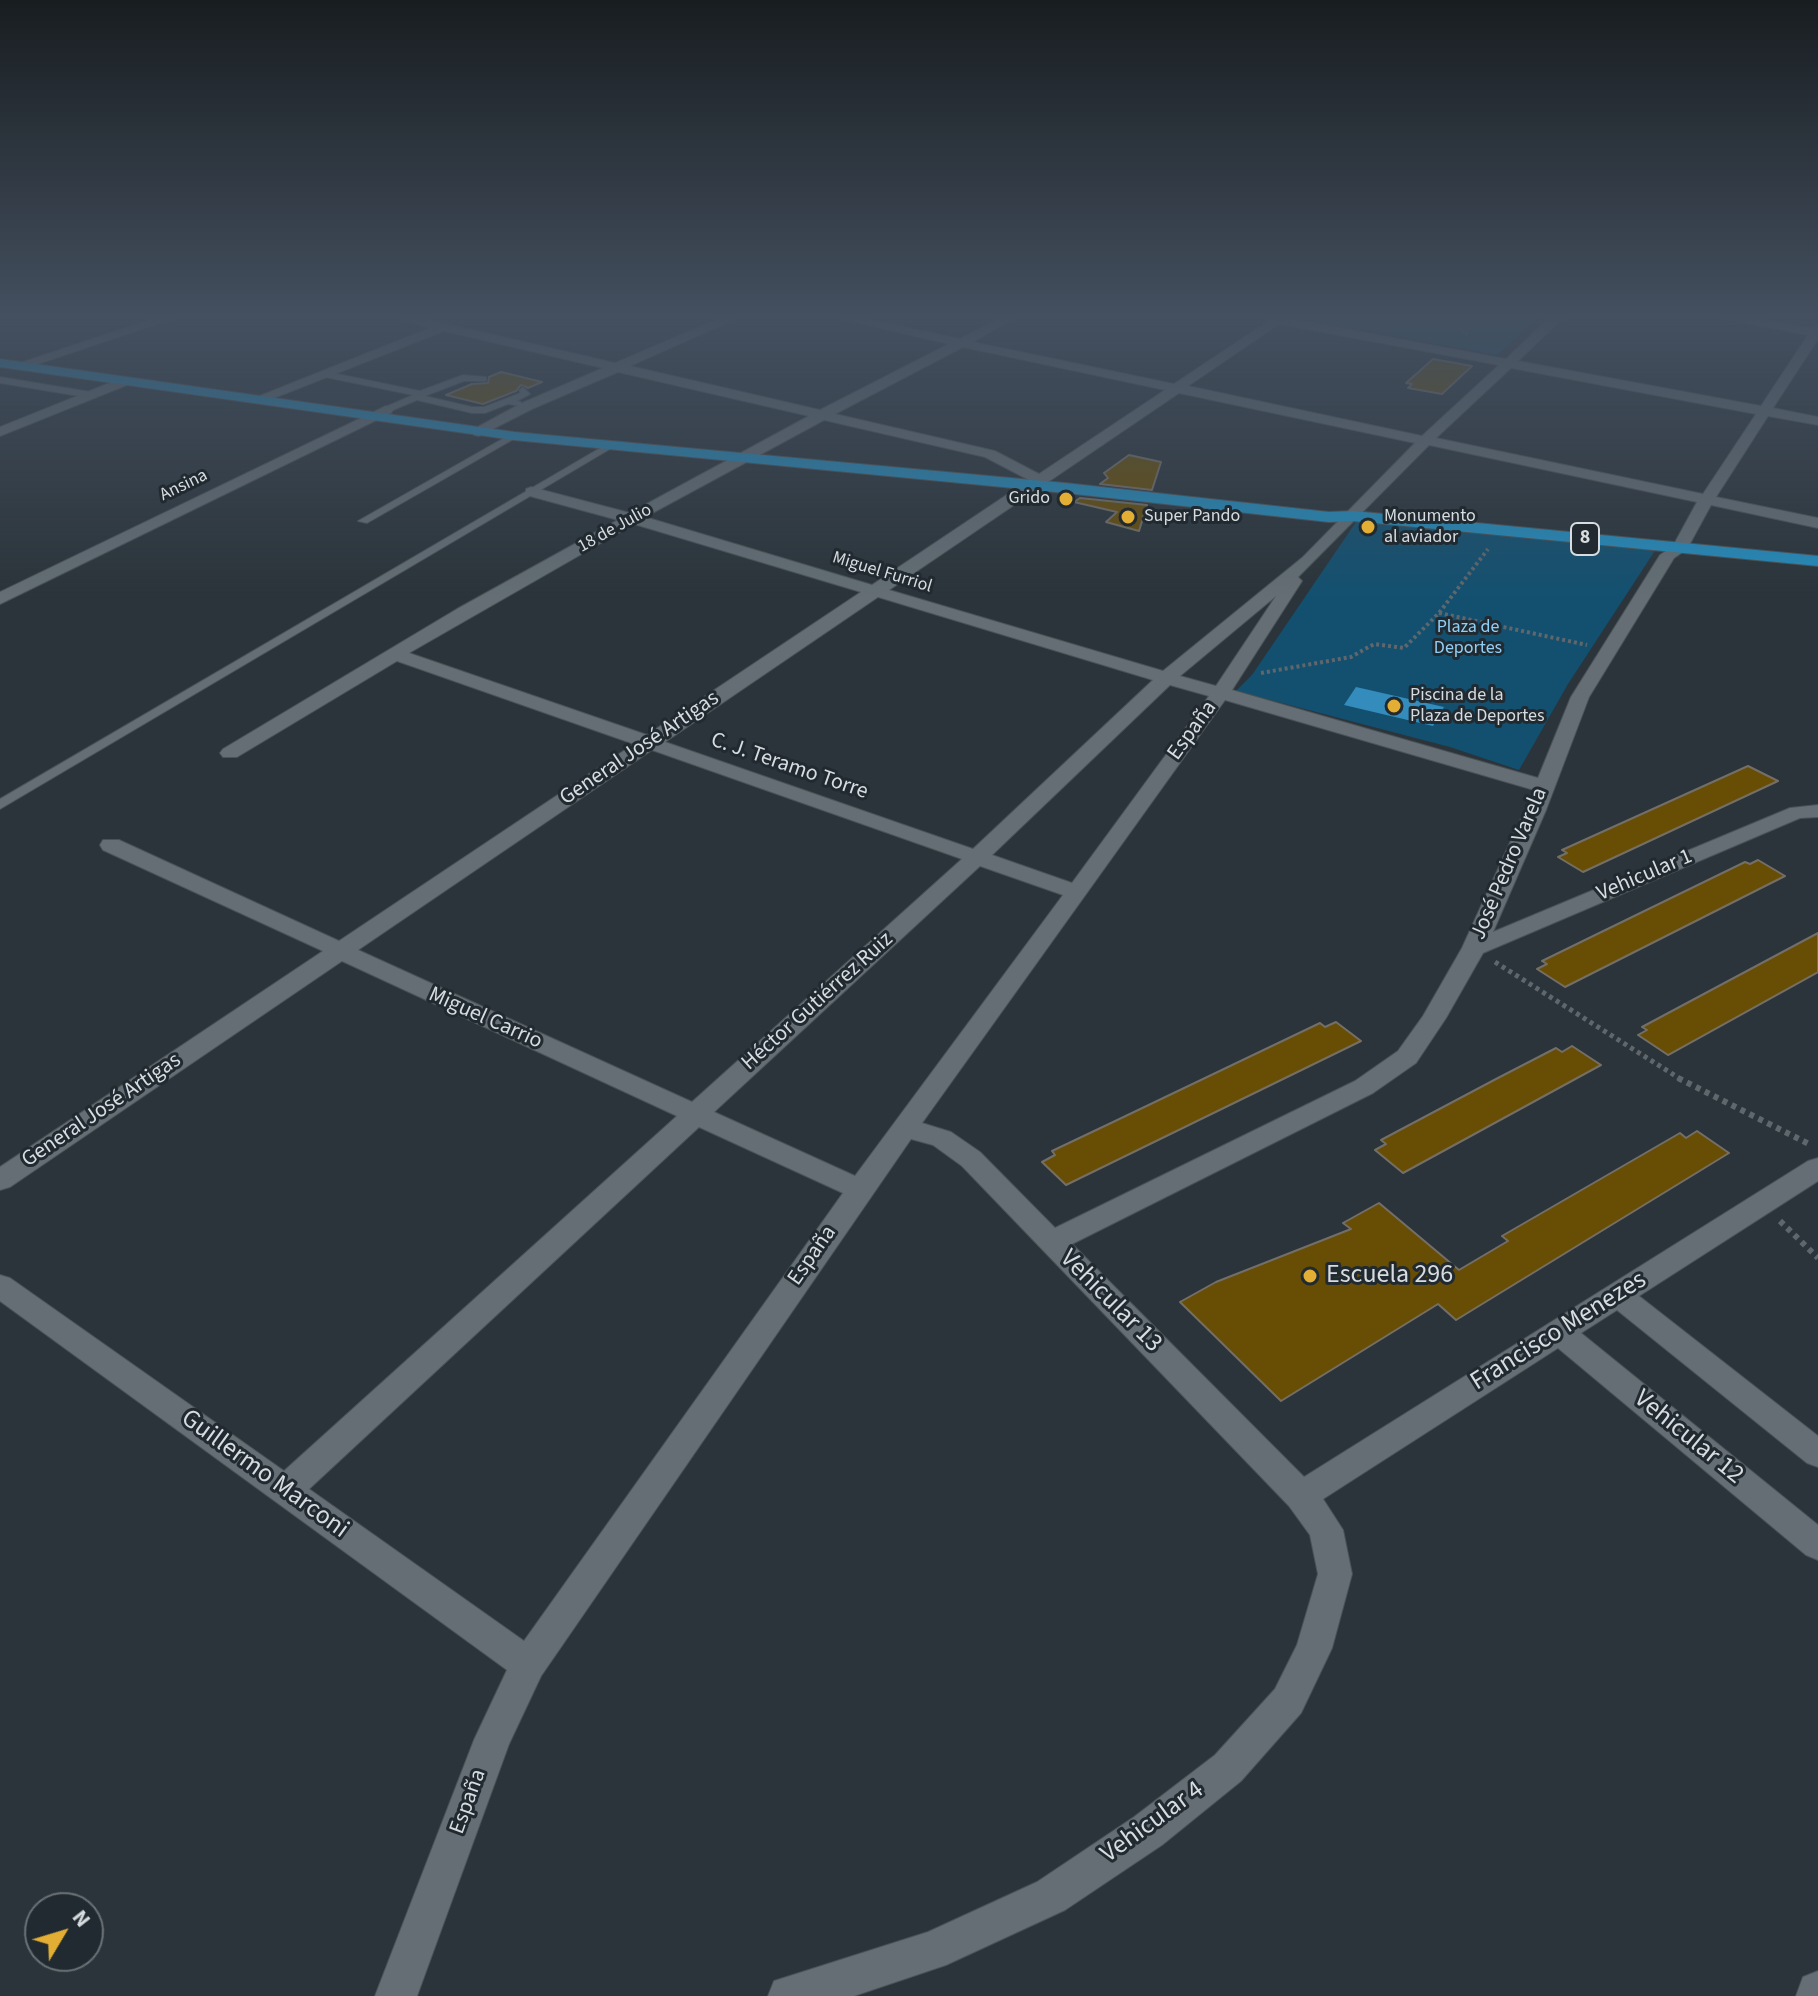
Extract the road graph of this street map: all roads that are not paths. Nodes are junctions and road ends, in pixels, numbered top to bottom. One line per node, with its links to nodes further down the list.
1 (49, 412): 18 (street)
2 (373, 412): 13 (highway, 8)
3 (376, 412): 13 (highway, 8)
4 (467, 412): 15 (lane)
5 (515, 412): 17 (street)
6 (812, 412): 14 (street)
7 (830, 412): 14 (street, 18 de Julio)
8 (1140, 412): 23 (street, General José Artigas)
9 (1292, 412): 20 (street)
10 (1455, 412): 20 (street, Héctor Gutiérrez Ruiz)
11 (1766, 412): 25 (street, José Pedro Varela)
12 (1773, 412): 16 (street)
13 (380, 413): 15 (highway, 8); 17 (highway, 8); 34 (street, Ansina)
14 (824, 415): 22 (street, 18 de Julio); 23 (street)
15 (453, 419): 17 (highway, 8)
16 (1818, 421)
17 (485, 427): 19 (highway, 8); 22 (highway, 8)
18 (0, 432)
19 (514, 436): 21 (highway, 8); 28 (lane)
20 (1426, 440): 25 (street); 26 (street, Héctor Gutiérrez Ruiz)
21 (610, 446): 22 (highway, 8); 24 (lane)
22 (746, 455): 23 (highway, 8); 27 (street, 18 de Julio)
23 (1037, 482): 26 (highway, 8); 33 (street, General José Artigas)
24 (531, 492): 27 (street, Miguel Furriol); 41 (lane)
25 (1707, 499): 29 (street); 30 (street, José Pedro Varela)
26 (1353, 516): 30 (highway, 8); 31 (street, Héctor Gutiérrez Ruiz)
27 (634, 519): 33 (street, Miguel Furriol); 35 (street, 18 de Julio)
28 (363, 521)
29 (1818, 523)
30 (1679, 549): 32 (highway, 8); 40 (street, José Pedro Varela)
31 (1309, 560): 36 (street, Héctor Gutiérrez Ruiz); 37 (street, España)
32 (1818, 561)
33 (872, 591): 36 (street, Miguel Furriol); 38 (street, General José Artigas)
34 (0, 599)
35 (395, 654): 38 (street, C. J. Teramo Torre); 39 (street, 18 de Julio)
36 (1166, 678): 37 (street, Miguel Furriol); 44 (street, Héctor Gutiérrez Ruiz)
37 (1226, 684): 40 (street, Miguel Furriol); 45 (street, España)
38 (649, 744): 44 (street, C. J. Teramo Torre); 47 (street, General José Artigas)
39 (230, 753)
40 (1543, 786): 46 (street, José Pedro Varela)
41 (0, 805)
42 (1818, 811): 46 (street, Vehicular 1)
43 (111, 845): 47 (street, Miguel Carrio)
44 (977, 857): 45 (street, C. J. Teramo Torre); 48 (street, Héctor Gutiérrez Ruiz)
45 (1077, 892): 49 (street, España)
46 (1474, 948): 53 (street, José Pedro Varela)
47 (339, 953): 48 (street, Miguel Carrio); 51 (street, General José Artigas)
48 (694, 1115): 52 (street, Miguel Carrio); 58 (street, Héctor Gutiérrez Ruiz)
49 (906, 1128): 52 (street, España); 53 (street, Vehicular 13)
50 (1818, 1168): 55 (street, Francisco Menezes)
51 (0, 1180)
52 (860, 1190): 61 (street, España)
53 (1051, 1242): 59 (street, Vehicular 13)
54 (0, 1286): 58 (street, Guillermo Marconi)
55 (1618, 1295): 56 (street, Francisco Menezes); 57 (street)
56 (1559, 1332): 59 (street, Francisco Menezes); 60 (street, Vehicular 12)
57 (1818, 1454)
58 (285, 1490): 61 (street, Guillermo Marconi)
59 (1301, 1496): 63 (street, Vehicular 4)
60 (1818, 1545)
61 (528, 1664): 62 (street, España)
62 (396, 1996)
63 (789, 1996)

